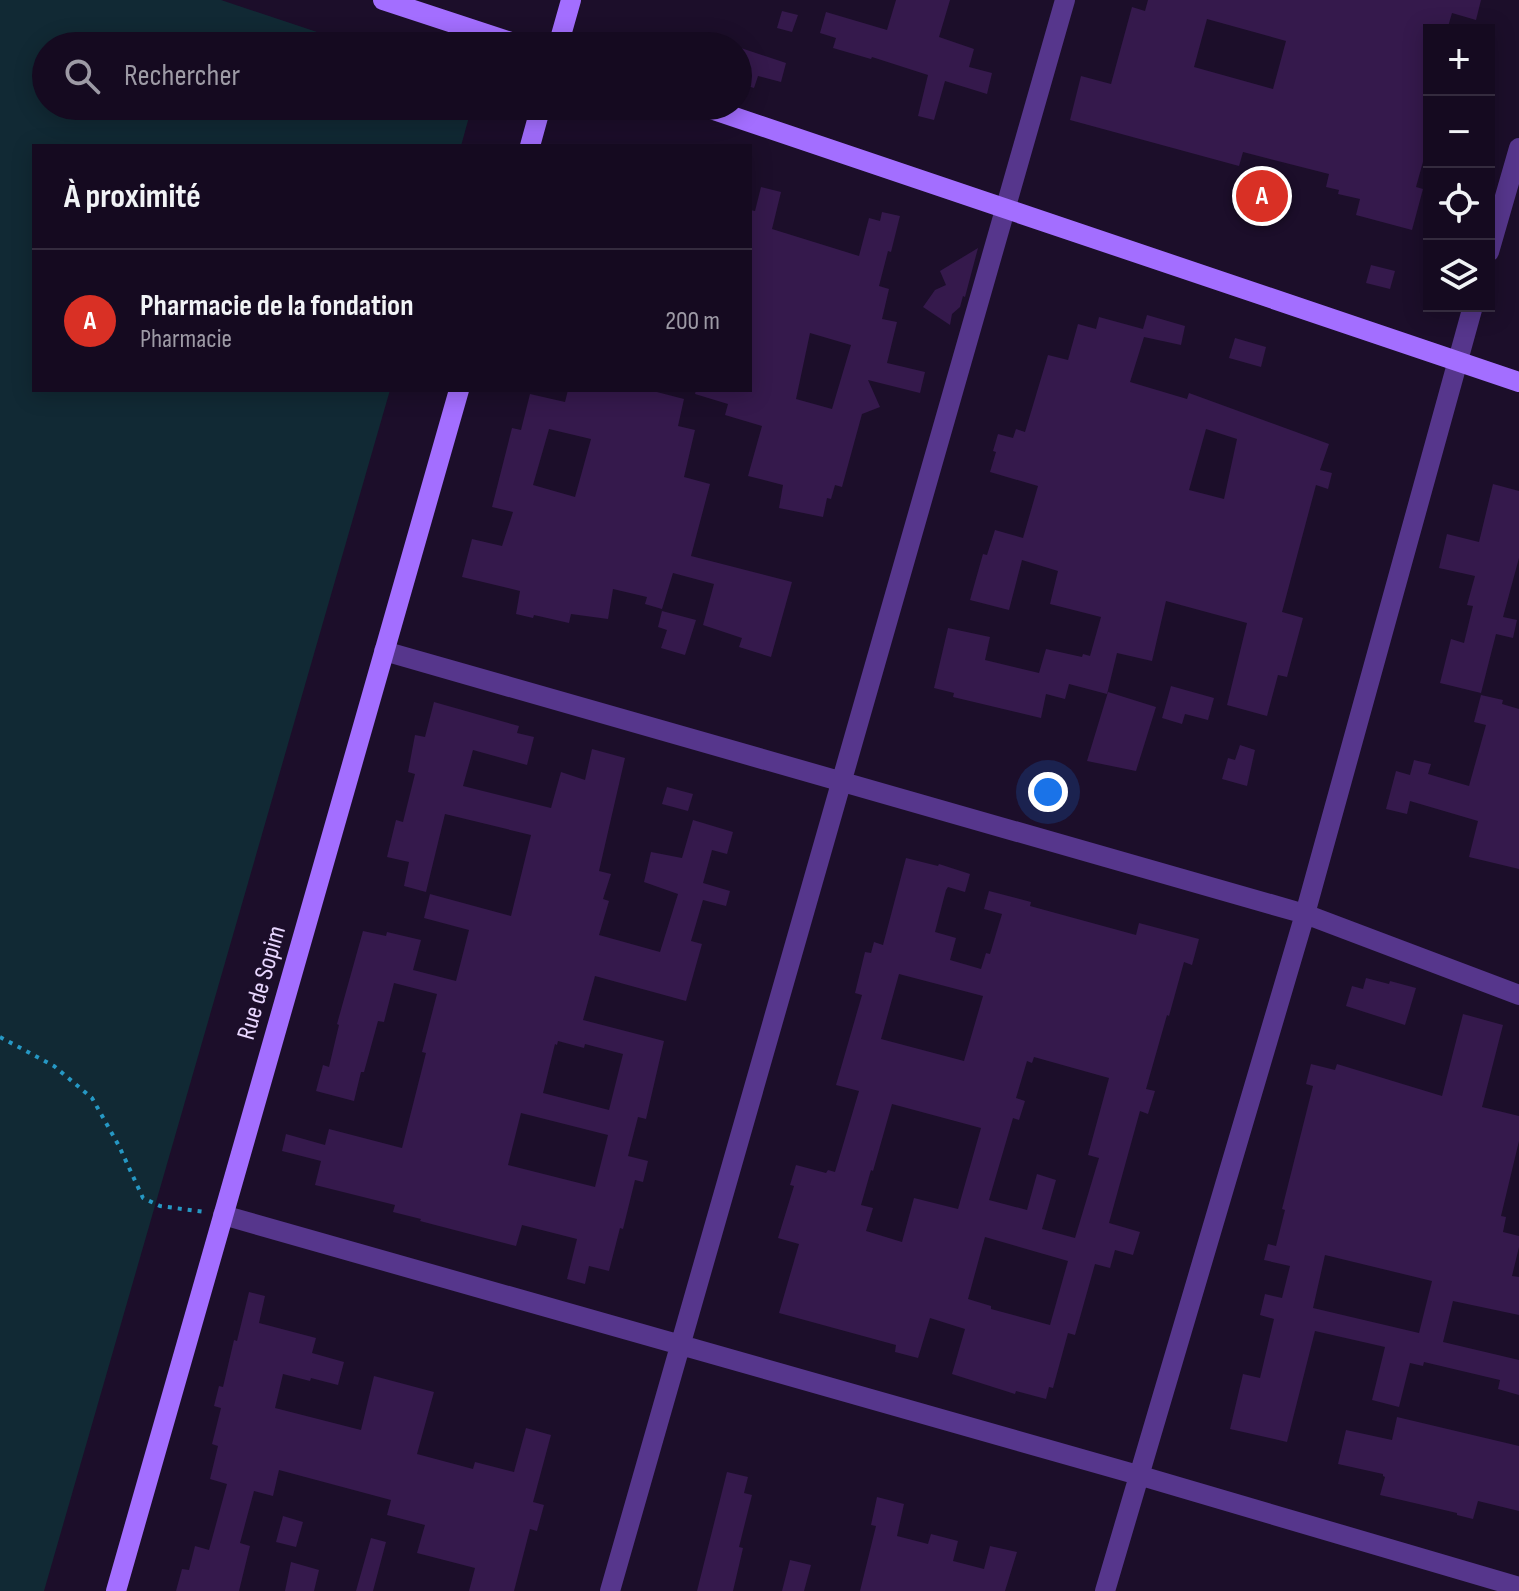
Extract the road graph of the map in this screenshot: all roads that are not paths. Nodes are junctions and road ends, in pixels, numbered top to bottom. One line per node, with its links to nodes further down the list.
1 (383, 0): 4 (street)
2 (571, 0): 5 (street)
3 (1065, 0): 10 (street)
4 (480, 32)
5 (562, 32)
6 (537, 120): 8 (street)
7 (744, 120): 10 (street)
8 (531, 144)
9 (1519, 148): 11 (street)
10 (1006, 208): 13 (street); 17 (street)
11 (1492, 240)
12 (1471, 312): 13 (street)
13 (1457, 361): 14 (street); 18 (street)
14 (1519, 382)
15 (458, 392): 16 (street, Rue de Sopim)
16 (384, 651): 17 (street); 20 (street, Rue de Sopim)
17 (841, 781): 18 (street); 21 (street)
18 (1305, 914): 19 (street); 22 (street)
19 (1519, 995)
20 (223, 1215): 21 (street); 24 (street, Rue de Sopim)
21 (680, 1345): 22 (street); 25 (street)
22 (1138, 1475): 23 (street); 26 (street)
23 (1519, 1587)
24 (116, 1591)
25 (610, 1591)
26 (1105, 1591)

